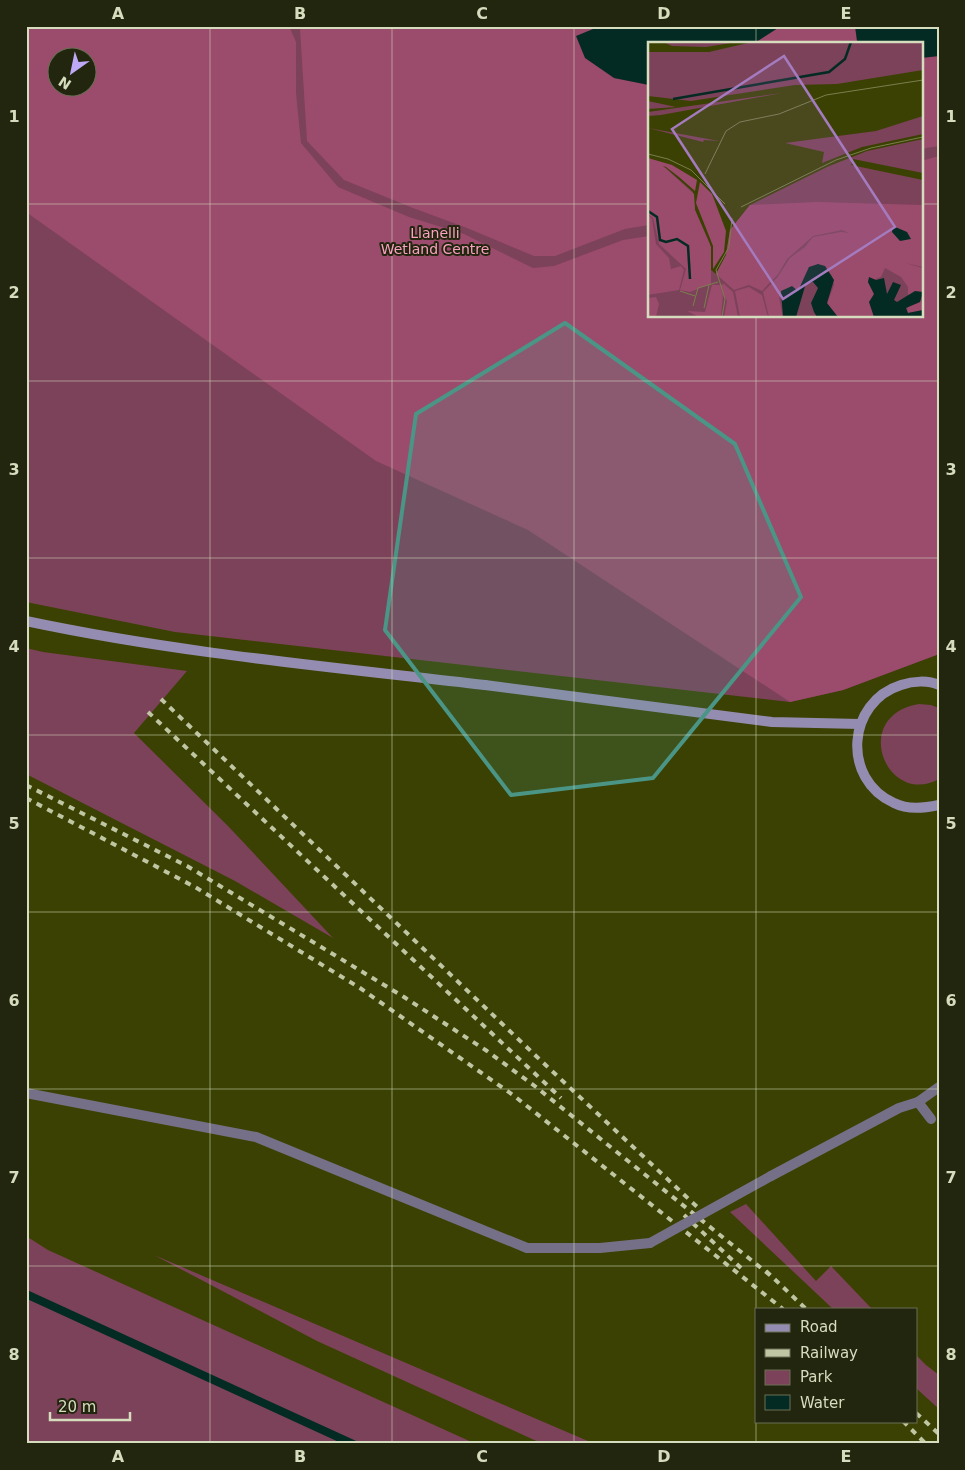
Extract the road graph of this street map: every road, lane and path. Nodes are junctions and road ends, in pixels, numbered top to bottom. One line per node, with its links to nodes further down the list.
1 (26, 621): 3 (main road, bridge)
2 (939, 685): 3 (main road)
3 (860, 724): 4 (main road)
4 (939, 806)
5 (939, 1087): 7 (street)
6 (26, 1093): 7 (street, bridge)
7 (918, 1102): 8 (street)
8 (931, 1119)

